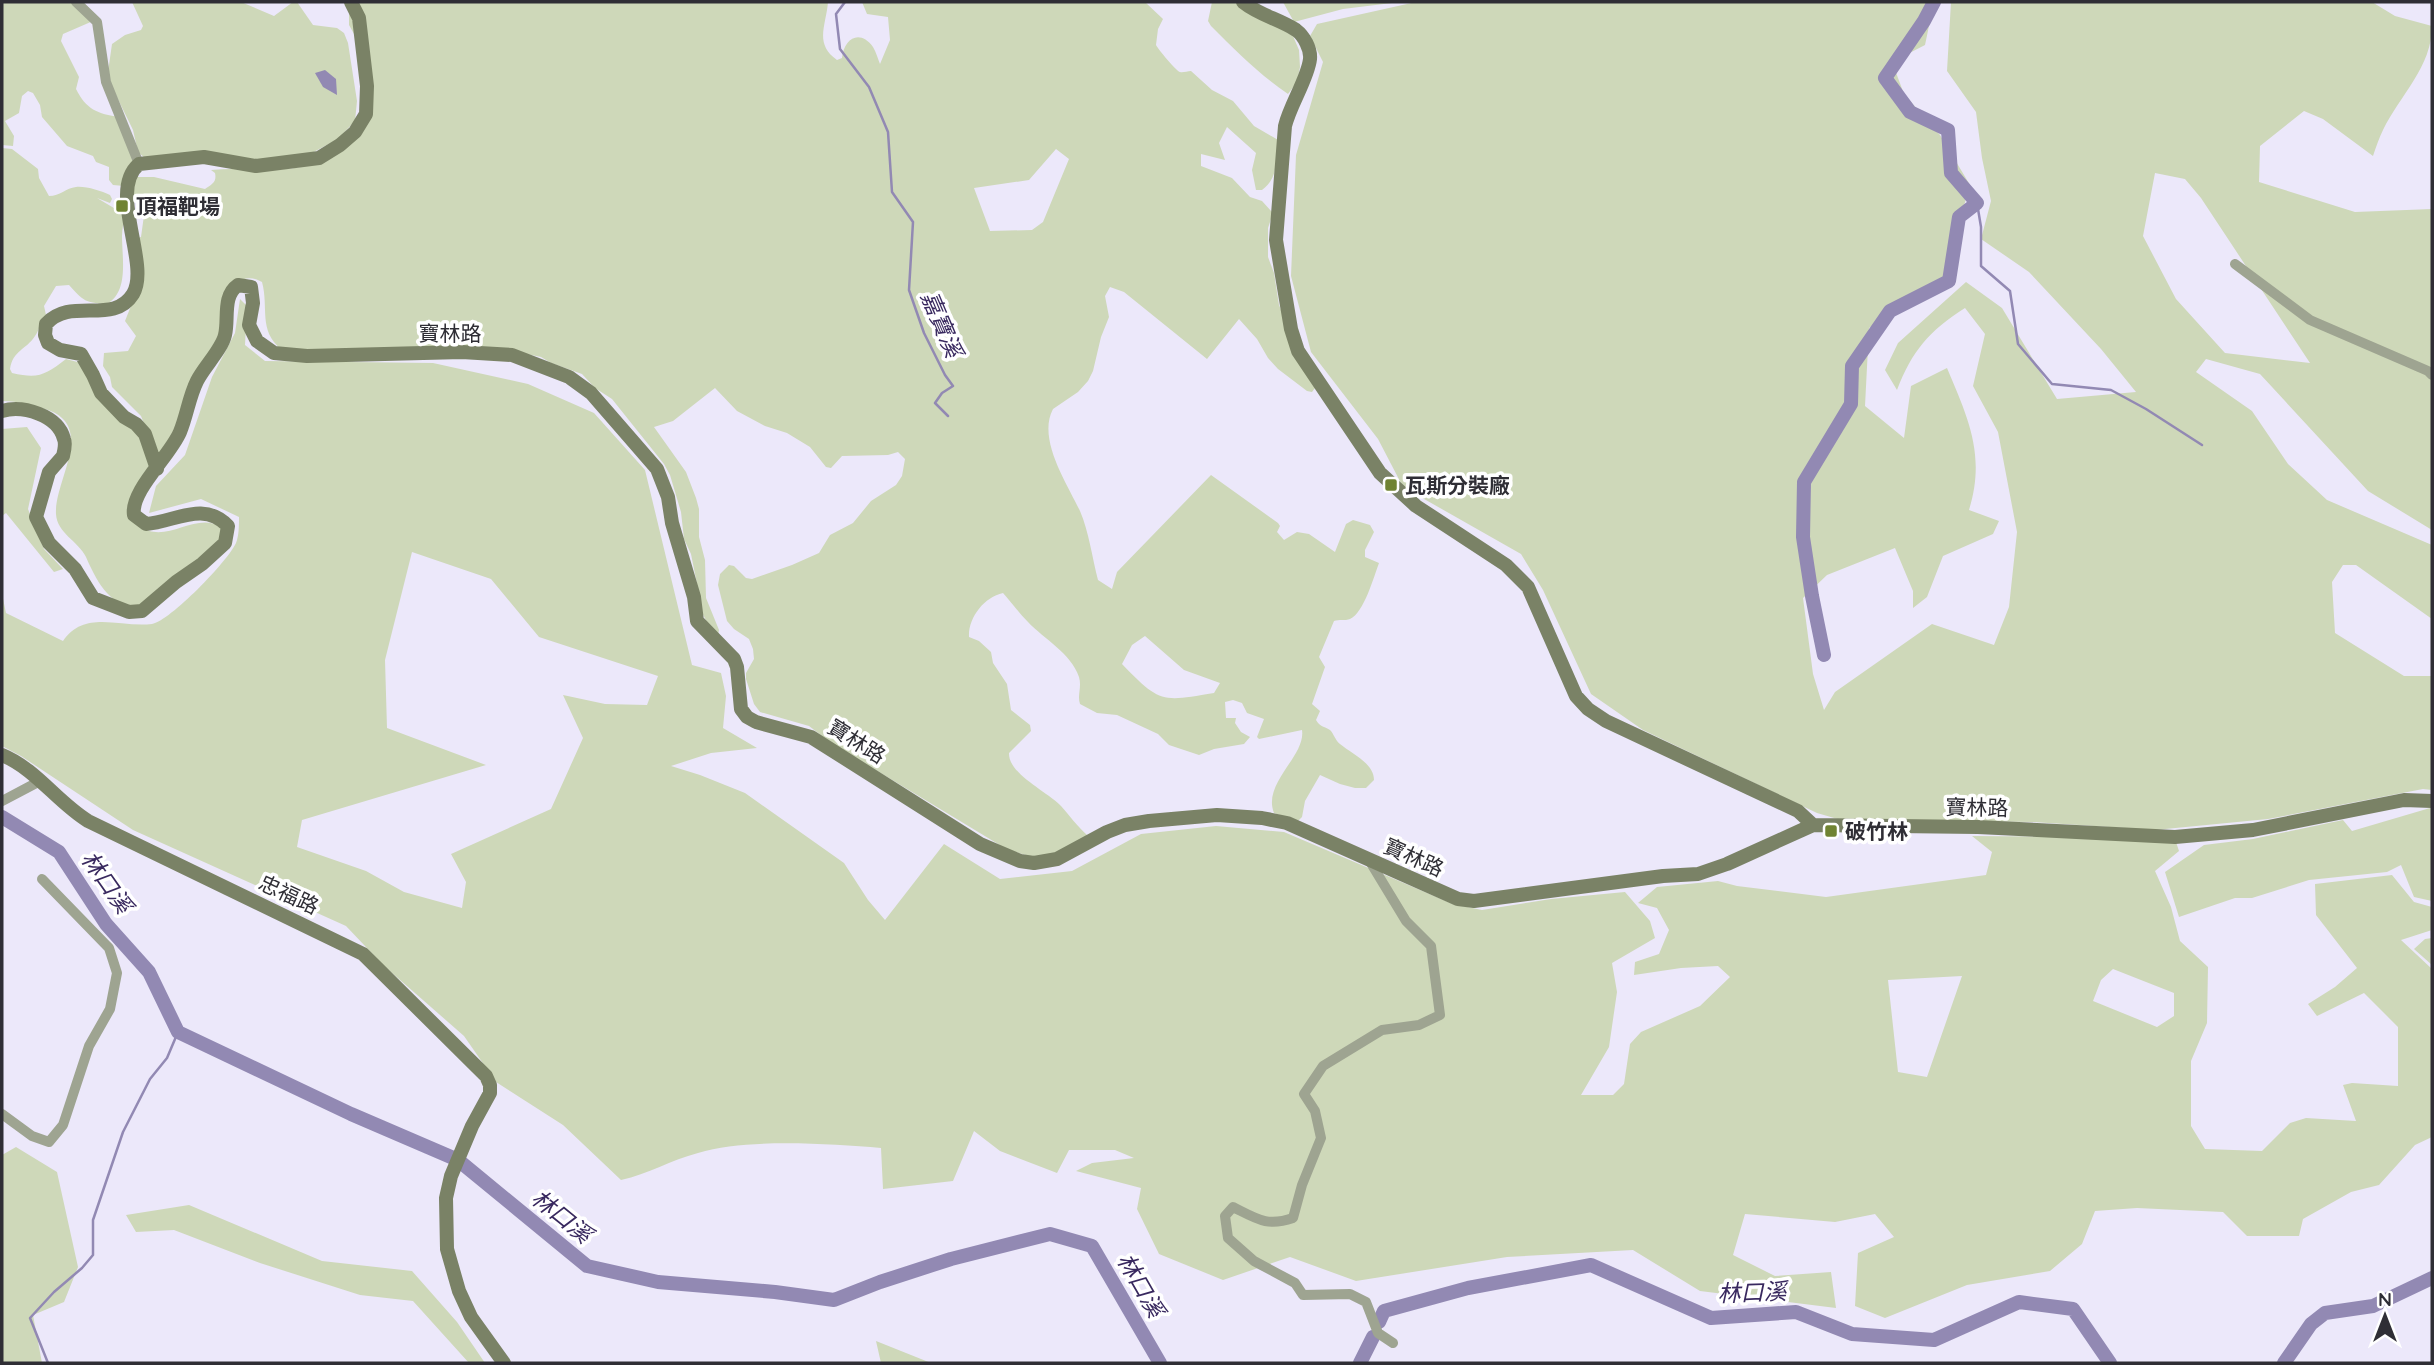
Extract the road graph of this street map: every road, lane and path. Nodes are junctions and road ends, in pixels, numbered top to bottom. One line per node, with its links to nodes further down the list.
1 (76, 2): 4 (street)
2 (351, 2): 4 (main road)
3 (1243, 2): 13 (main road)
4 (139, 164): 8 (main road)
5 (2235, 264): 6 (street)
6 (2432, 375)
7 (2, 411): 8 (main road, 寶林路)
8 (157, 469): 14 (main road, 寶林路)
9 (2, 755): 10 (main road, 忠福路)
10 (40, 781): 11 (street); 18 (main road, 忠福路)
11 (2, 801)
12 (2432, 801): 13 (main road, 寶林路)
13 (1813, 825): 14 (main road, 寶林路)
14 (1369, 860): 17 (street)
15 (42, 879): 16 (street)
16 (2, 1114)
17 (1393, 1343)
18 (504, 1363)

